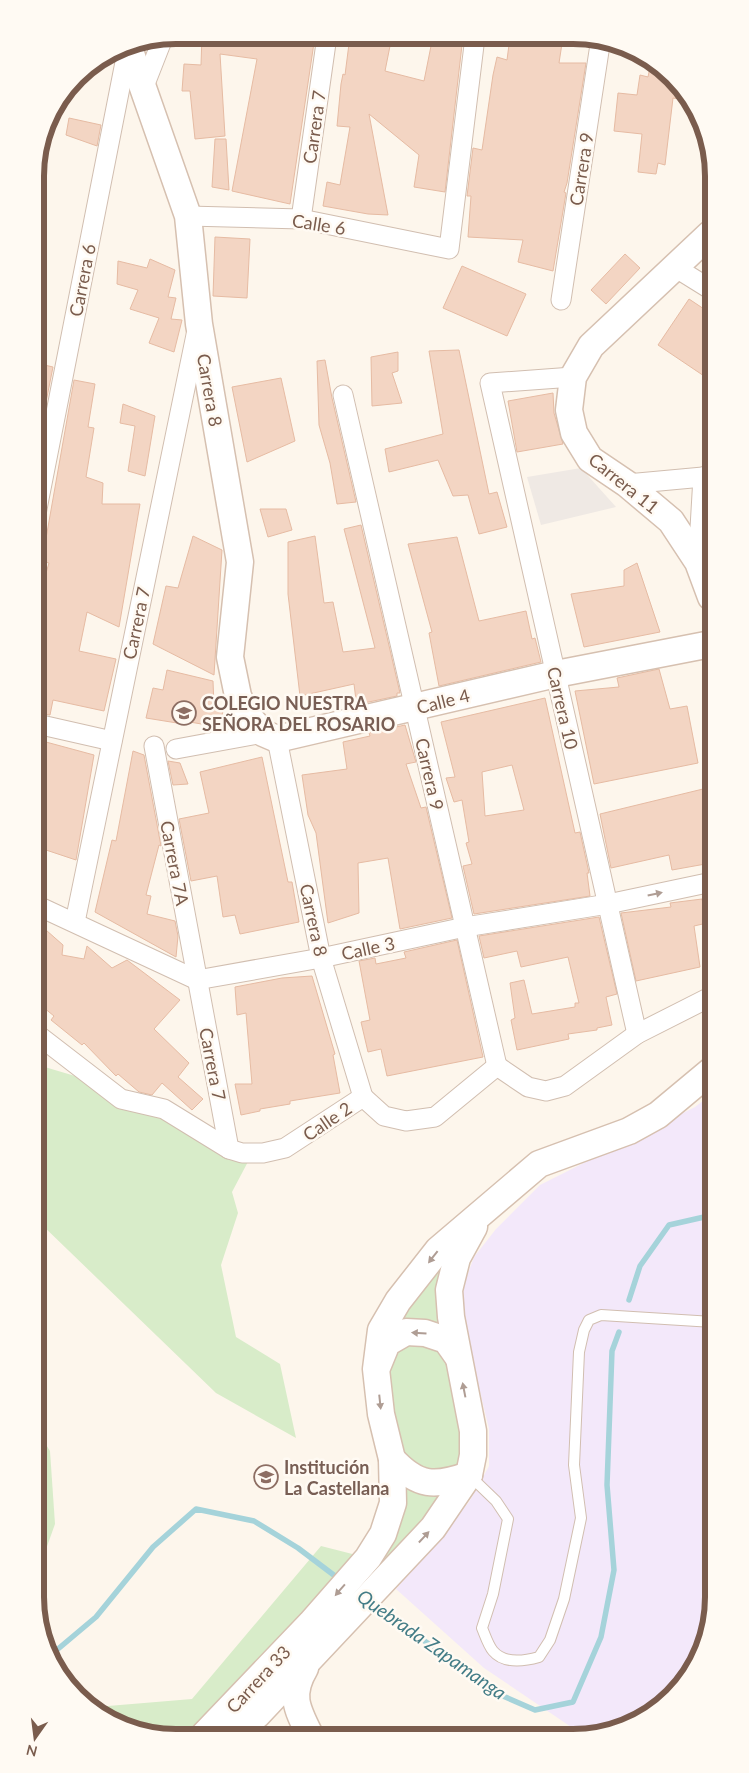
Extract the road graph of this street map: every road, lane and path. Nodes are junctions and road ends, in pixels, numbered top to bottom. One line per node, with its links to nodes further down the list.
1 (326, 44): 9 (street, Carrera 7)
2 (474, 44): 9 (street, Calle 6)
3 (160, 45): 7 (street)
4 (600, 46): 13 (street, Carrera 9)
5 (130, 52): 7 (street, Carrera 8)
6 (127, 53): 17 (street, Carrera 6)
7 (143, 89): 8 (street, Carrera 8)
8 (188, 216): 9 (street, Calle 6); 14 (street, Carrera 8)
9 (301, 219)
10 (705, 238): 11 (street, Carrera 11)
11 (673, 266): 12 (street); 15 (street, Carrera 11)
12 (705, 286)
13 (561, 300)
14 (199, 324): 27 (street, Carrera 8); 28 (street, Carrera 7)
15 (573, 377): 19 (street, Carrera 11); 24 (street, Carrera 10)
16 (342, 395): 25 (street, Carrera 9)
17 (44, 473)
18 (705, 476): 19 (street)
19 (627, 484): 21 (street, Carrera 11)
20 (705, 495): 21 (street)
21 (698, 562): 22 (street, Carrera 11)
22 (705, 581)
23 (705, 645): 24 (street, Calle 4)
24 (556, 674): 25 (street, Calle 4); 32 (street, Carrera 10)
25 (415, 708): 27 (street, Calle 4); 35 (street, Carrera 9)
26 (44, 726): 28 (street)
27 (270, 736): 30 (street, Calle 4); 36 (street, Carrera 8)
28 (112, 741): 34 (street, Carrera 7)
29 (154, 746): 37 (street, Carrera 7A)
30 (176, 749)
31 (705, 883): 32 (street, Calle 3, one-way to 31)
32 (608, 904): 35 (street, Calle 3); 39 (street, Carrera 10)
33 (44, 909): 34 (street)
34 (75, 922): 37 (street)
35 (466, 927): 36 (street, Calle 3); 41 (street, Carrera 9)
36 (321, 958): 37 (street, Calle 3); 43 (street, Carrera 8)
37 (197, 980): 44 (street, Carrera 7)
38 (705, 1000): 39 (street)
39 (637, 1034): 41 (street)
40 (44, 1040): 44 (street, Calle 2)
41 (497, 1066): 43 (street, Calle 2)
42 (705, 1076): 45 (street)
43 (363, 1097): 44 (street, Calle 2)
44 (229, 1149)
45 (482, 1213): 47 (street); 48 (street, one-way to 48)
46 (705, 1322): 50 (lane)
47 (458, 1357): 48 (street, one-way to 48); 50 (street, one-way to 47)
48 (376, 1369): 49 (street, one-way to 49)
49 (392, 1459): 50 (street); 51 (street, one-way to 51)
50 (469, 1475): 51 (street, one-way to 50)
51 (320, 1631): 52 (street, Carrera 33); 53 (street, Carrera 33)
52 (310, 1661): 54 (street, Carrera 33); 56 (street)
53 (268, 1668): 54 (street); 55 (street, Carrera 33)
54 (263, 1725)
55 (210, 1729)
56 (307, 1729)

